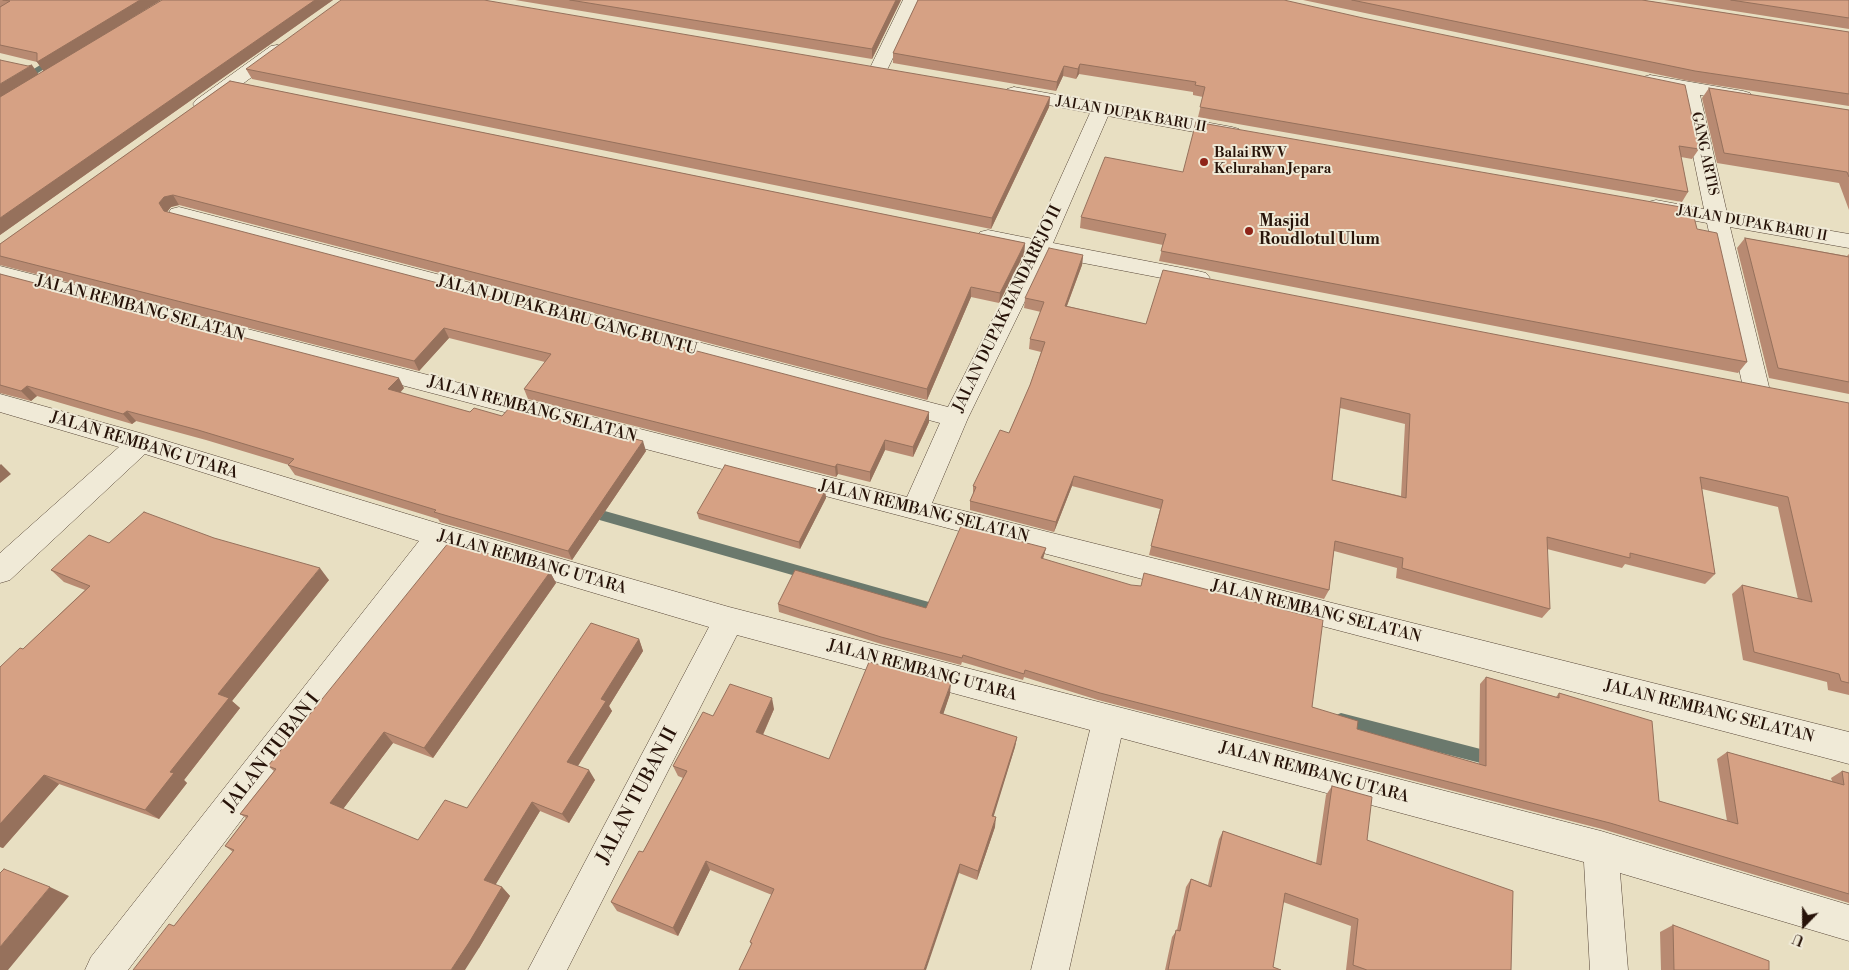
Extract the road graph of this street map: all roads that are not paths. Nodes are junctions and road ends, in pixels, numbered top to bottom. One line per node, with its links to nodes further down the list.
1 (912, 0): 4 (street)
2 (293, 39): 7 (street)
3 (860, 65): 4 (street)
4 (879, 68): 5 (street)
5 (898, 72)
6 (1631, 77): 9 (street)
7 (232, 83): 8 (street); 13 (street)
8 (261, 89)
9 (1689, 89): 11 (street); 17 (street, GANG ARTIS)
10 (995, 90): 12 (street, JALAN DUPAK BARU II)
11 (1764, 100)
12 (1101, 109): 14 (street, JALAN DUPAK BARU II); 20 (street, JALAN DUPAK BANDAREJO II)
13 (184, 117)
14 (1248, 135)
15 (1639, 204): 17 (street, JALAN DUPAK BARU II)
16 (179, 214): 25 (street, JALAN DUPAK BARU GANG BUNTU)
17 (1718, 218): 19 (street, JALAN DUPAK BARU II); 23 (street, GANG ARTIS)
18 (972, 234): 20 (street)
19 (1849, 241)
20 (1040, 248): 22 (street); 25 (street, JALAN DUPAK BANDAREJO II)
21 (0, 272): 27 (street, JALAN REMBANG SELATAN)
22 (1216, 282)
23 (1756, 387)
24 (0, 403): 26 (street, JALAN REMBANG UTARA)
25 (955, 418): 27 (street, JALAN DUPAK BANDAREJO II)
26 (140, 443): 28 (street, JALAN REMBANG UTARA); 29 (street)
27 (915, 510): 32 (street, JALAN REMBANG SELATAN)
28 (440, 536): 30 (street, JALAN REMBANG UTARA); 35 (street, JALAN TUBAN I)
29 (0, 571)
30 (728, 620): 31 (street, JALAN REMBANG UTARA); 36 (street, JALAN TUBAN II)
31 (1109, 719): 33 (street, JALAN REMBANG UTARA); 37 (street)
32 (1849, 748)
33 (1601, 849): 34 (street, JALAN REMBANG UTARA); 38 (street)
34 (1849, 923)
35 (104, 970)
36 (547, 970)
37 (1050, 970)
38 (1609, 970)

